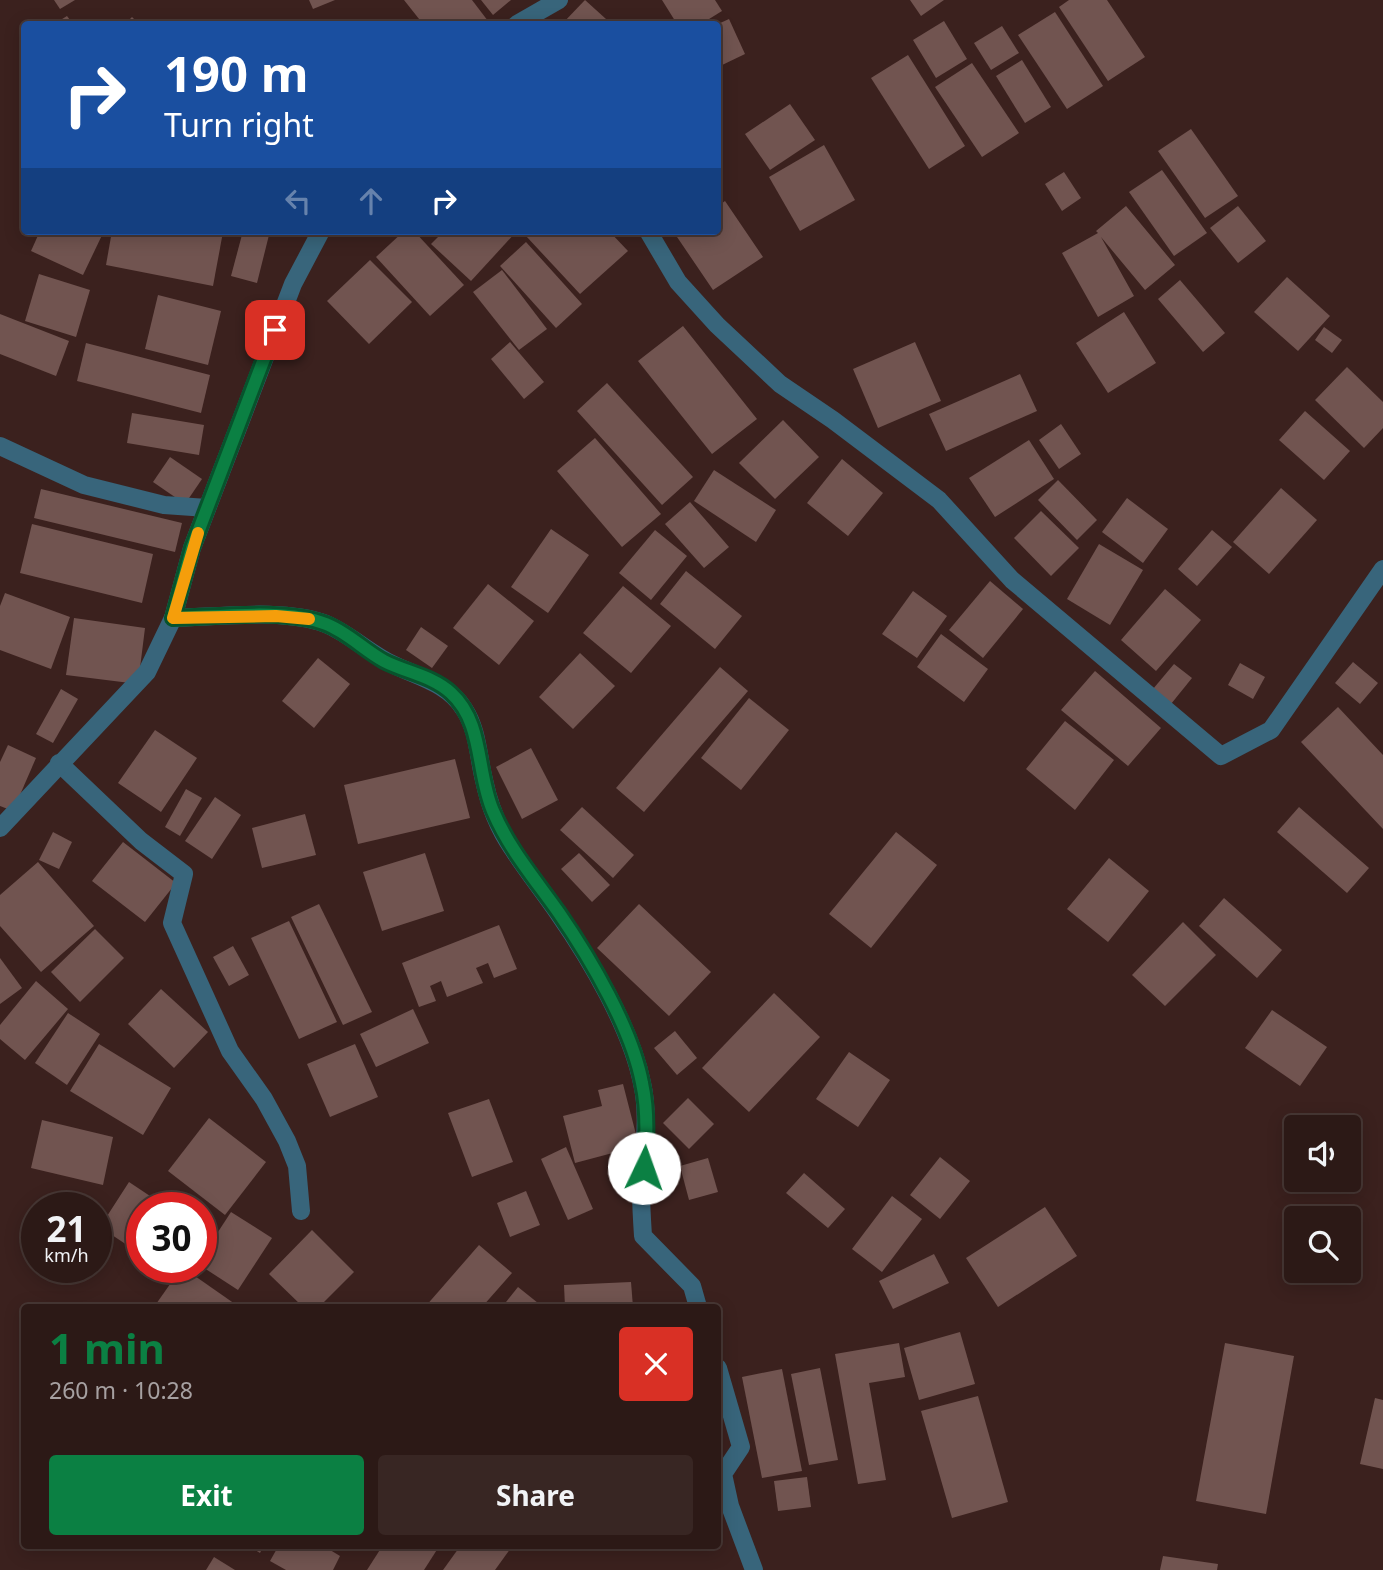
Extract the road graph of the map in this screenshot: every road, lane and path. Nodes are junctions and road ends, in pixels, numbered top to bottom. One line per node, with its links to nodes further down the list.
1 (559, 0): 2 (street)
2 (522, 21)
3 (319, 235): 6 (street)
4 (650, 235): 7 (street)
5 (0, 446): 6 (street)
6 (207, 508): 8 (street)
7 (1383, 569)
8 (173, 618): 9 (street); 12 (street)
9 (59, 763): 10 (street); 11 (street)
10 (0, 828)
11 (301, 1211)
12 (697, 1304)
13 (721, 1378): 14 (street)
14 (754, 1570)

